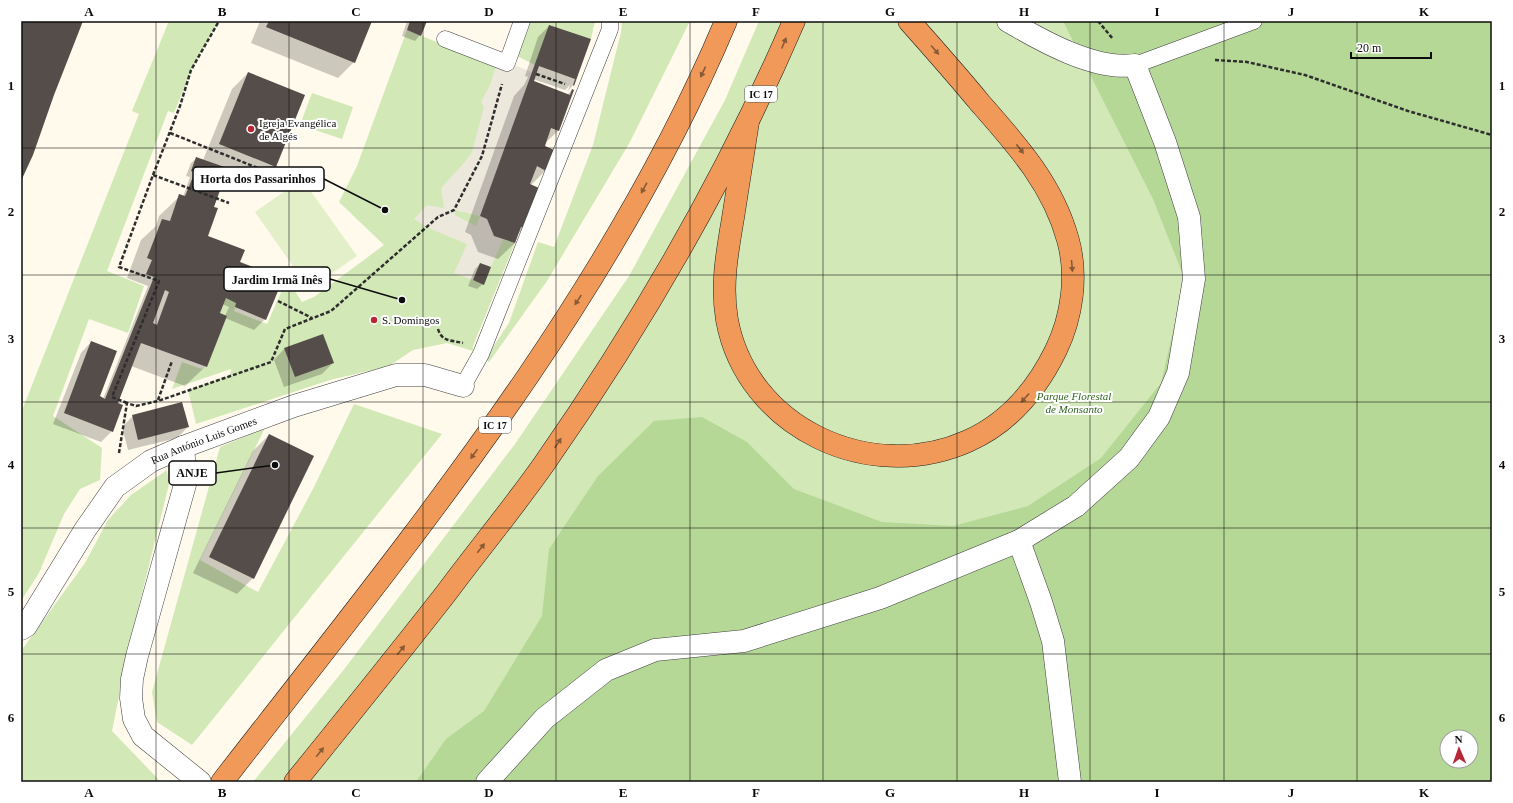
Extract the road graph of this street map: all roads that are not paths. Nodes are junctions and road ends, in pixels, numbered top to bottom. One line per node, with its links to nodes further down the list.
1 (522, 21): 8 (lane)
2 (610, 21): 11 (lane)
3 (794, 21): 10 (highway, IC 17, one-way to 3)
4 (909, 21): 10 (highway, one-way to 10)
5 (1008, 21): 9 (street)
6 (1254, 21): 9 (lane)
7 (723, 29): 16 (highway, IC 17, one-way to 16)
8 (445, 39)
9 (1135, 65): 13 (street)
10 (748, 122): 17 (highway, IC 17, one-way to 10)
11 (463, 386): 12 (street, Rua António Luis Gomes)
12 (183, 447): 14 (street, Rua António Luis Gomes); 15 (street)
13 (1018, 541): 18 (street); 19 (street)
14 (21, 629)
15 (200, 782)
16 (222, 782)
17 (295, 782)
18 (487, 782)
19 (1070, 782)

